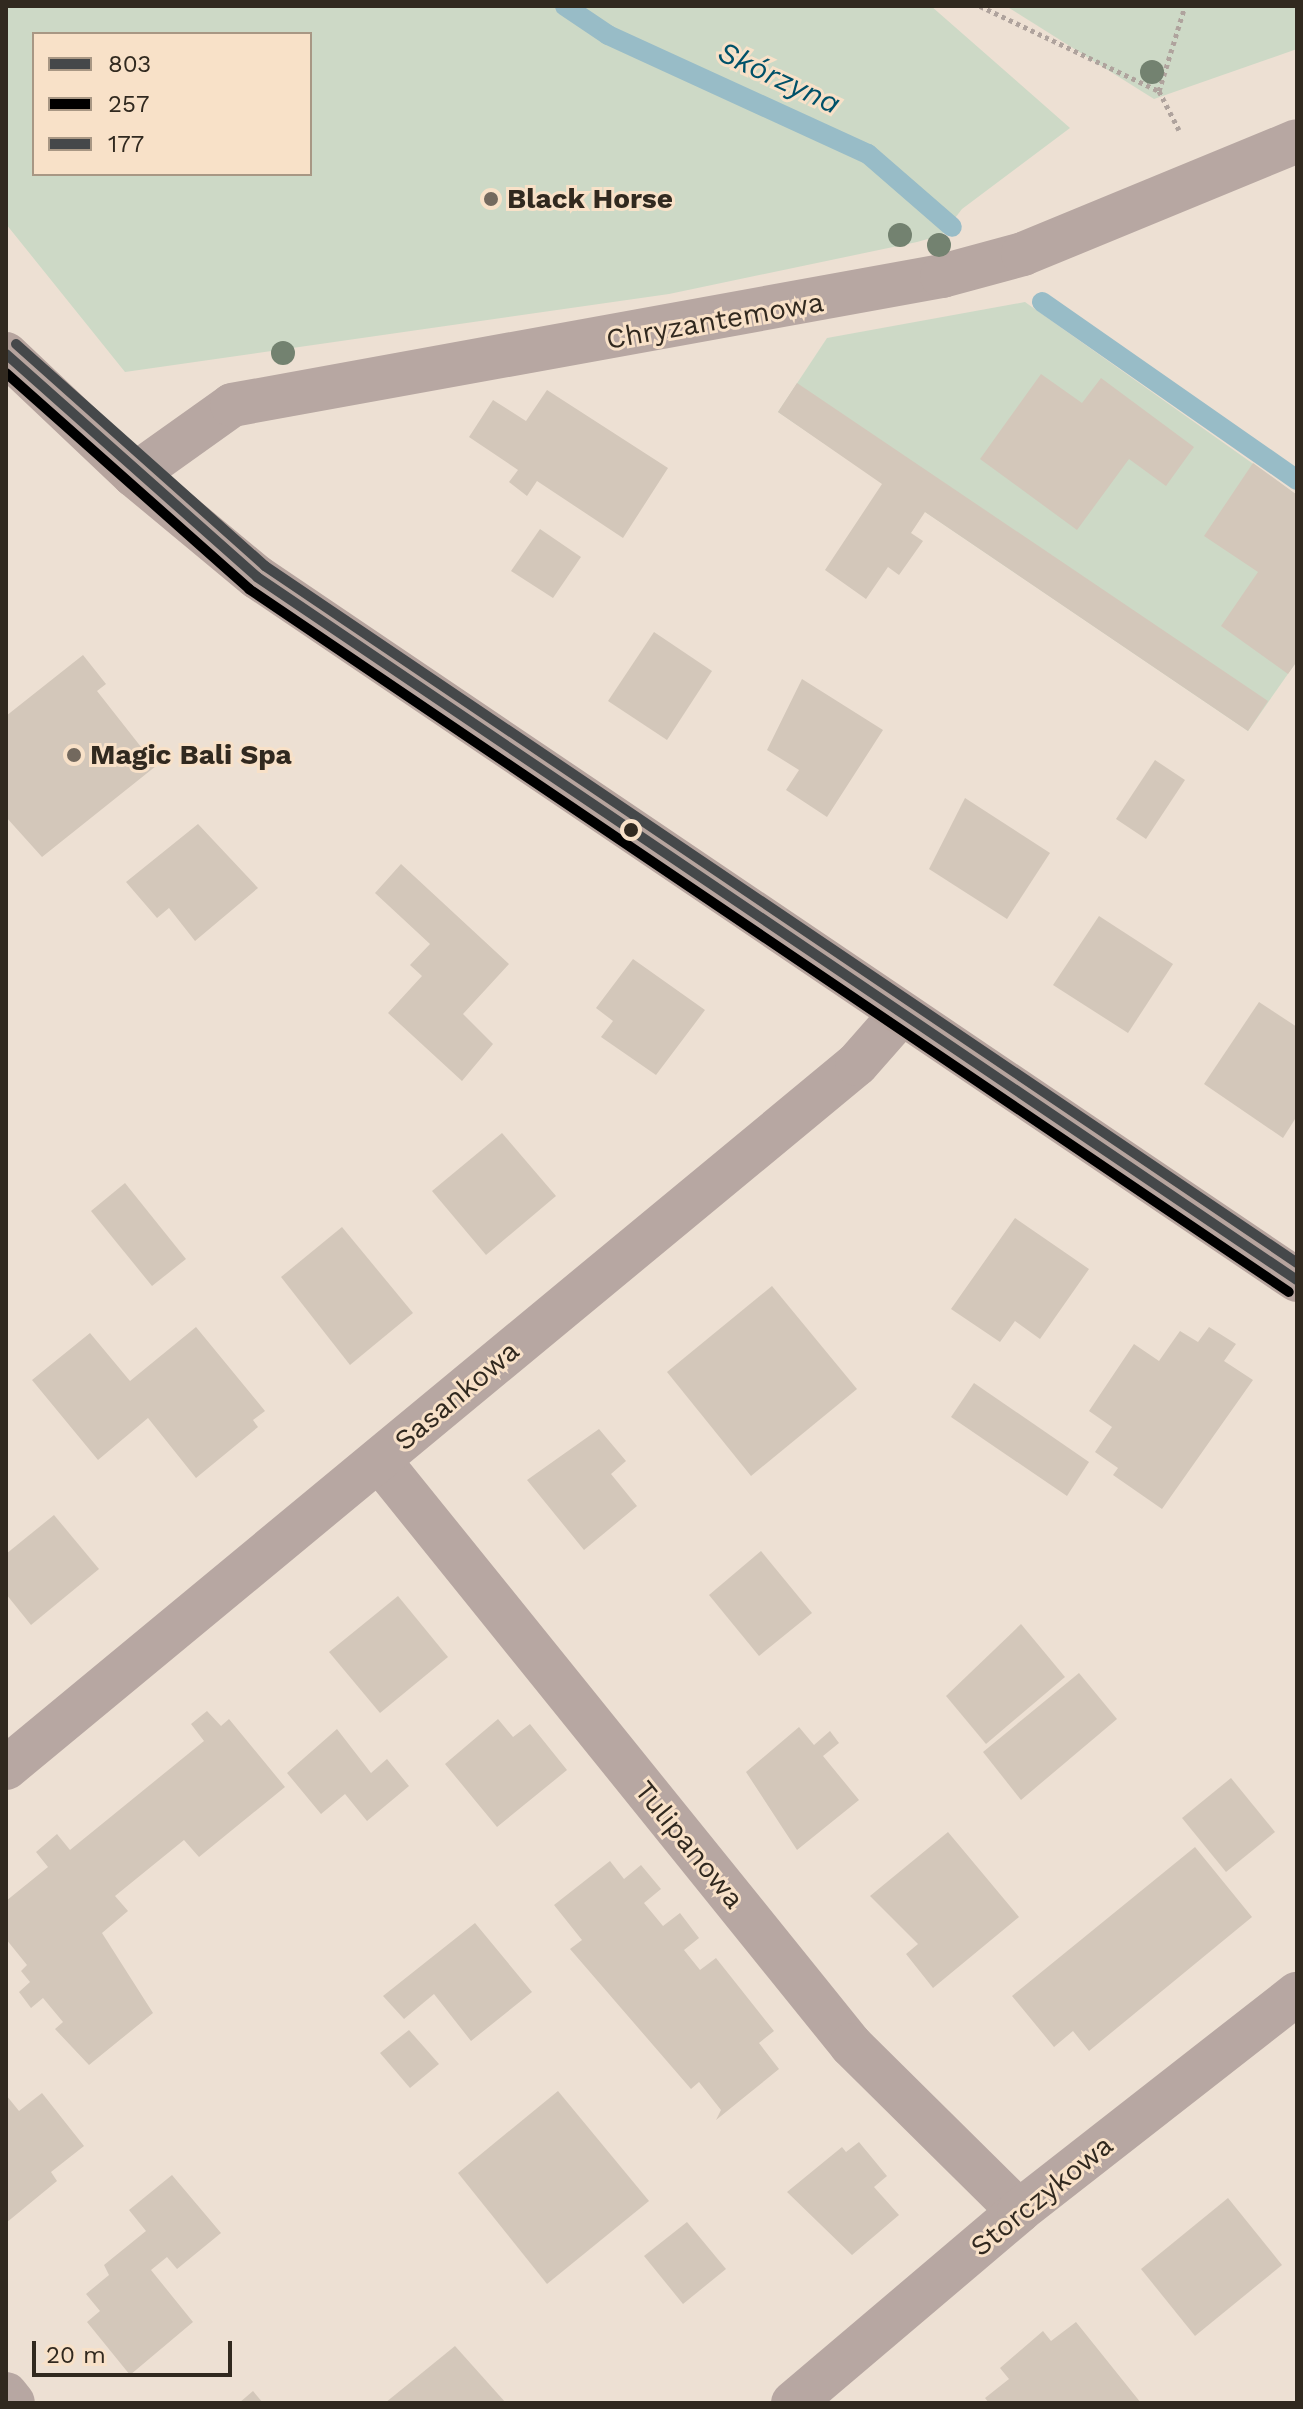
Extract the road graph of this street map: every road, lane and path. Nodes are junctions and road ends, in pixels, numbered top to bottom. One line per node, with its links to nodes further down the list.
1 (980, 6): 3 (path)
2 (1185, 6): 3 (path)
3 (1159, 91): 5 (path)
4 (1297, 141): 5 (street, Chryzantemowa)
5 (1205, 181): 7 (street, Chryzantemowa)
6 (6, 354): 7 (street)
7 (134, 475): 8 (street)
8 (900, 1015): 9 (street); 10 (street, Sasankowa)
9 (1297, 1280)
10 (379, 1460): 11 (street, Sasankowa); 13 (street, Tulipanowa)
11 (6, 1768)
12 (1297, 1994): 13 (street, Storczykowa)
13 (1019, 2211): 16 (street, Storczykowa)
14 (6, 2394): 15 (street)
15 (13, 2403)
16 (793, 2403)

